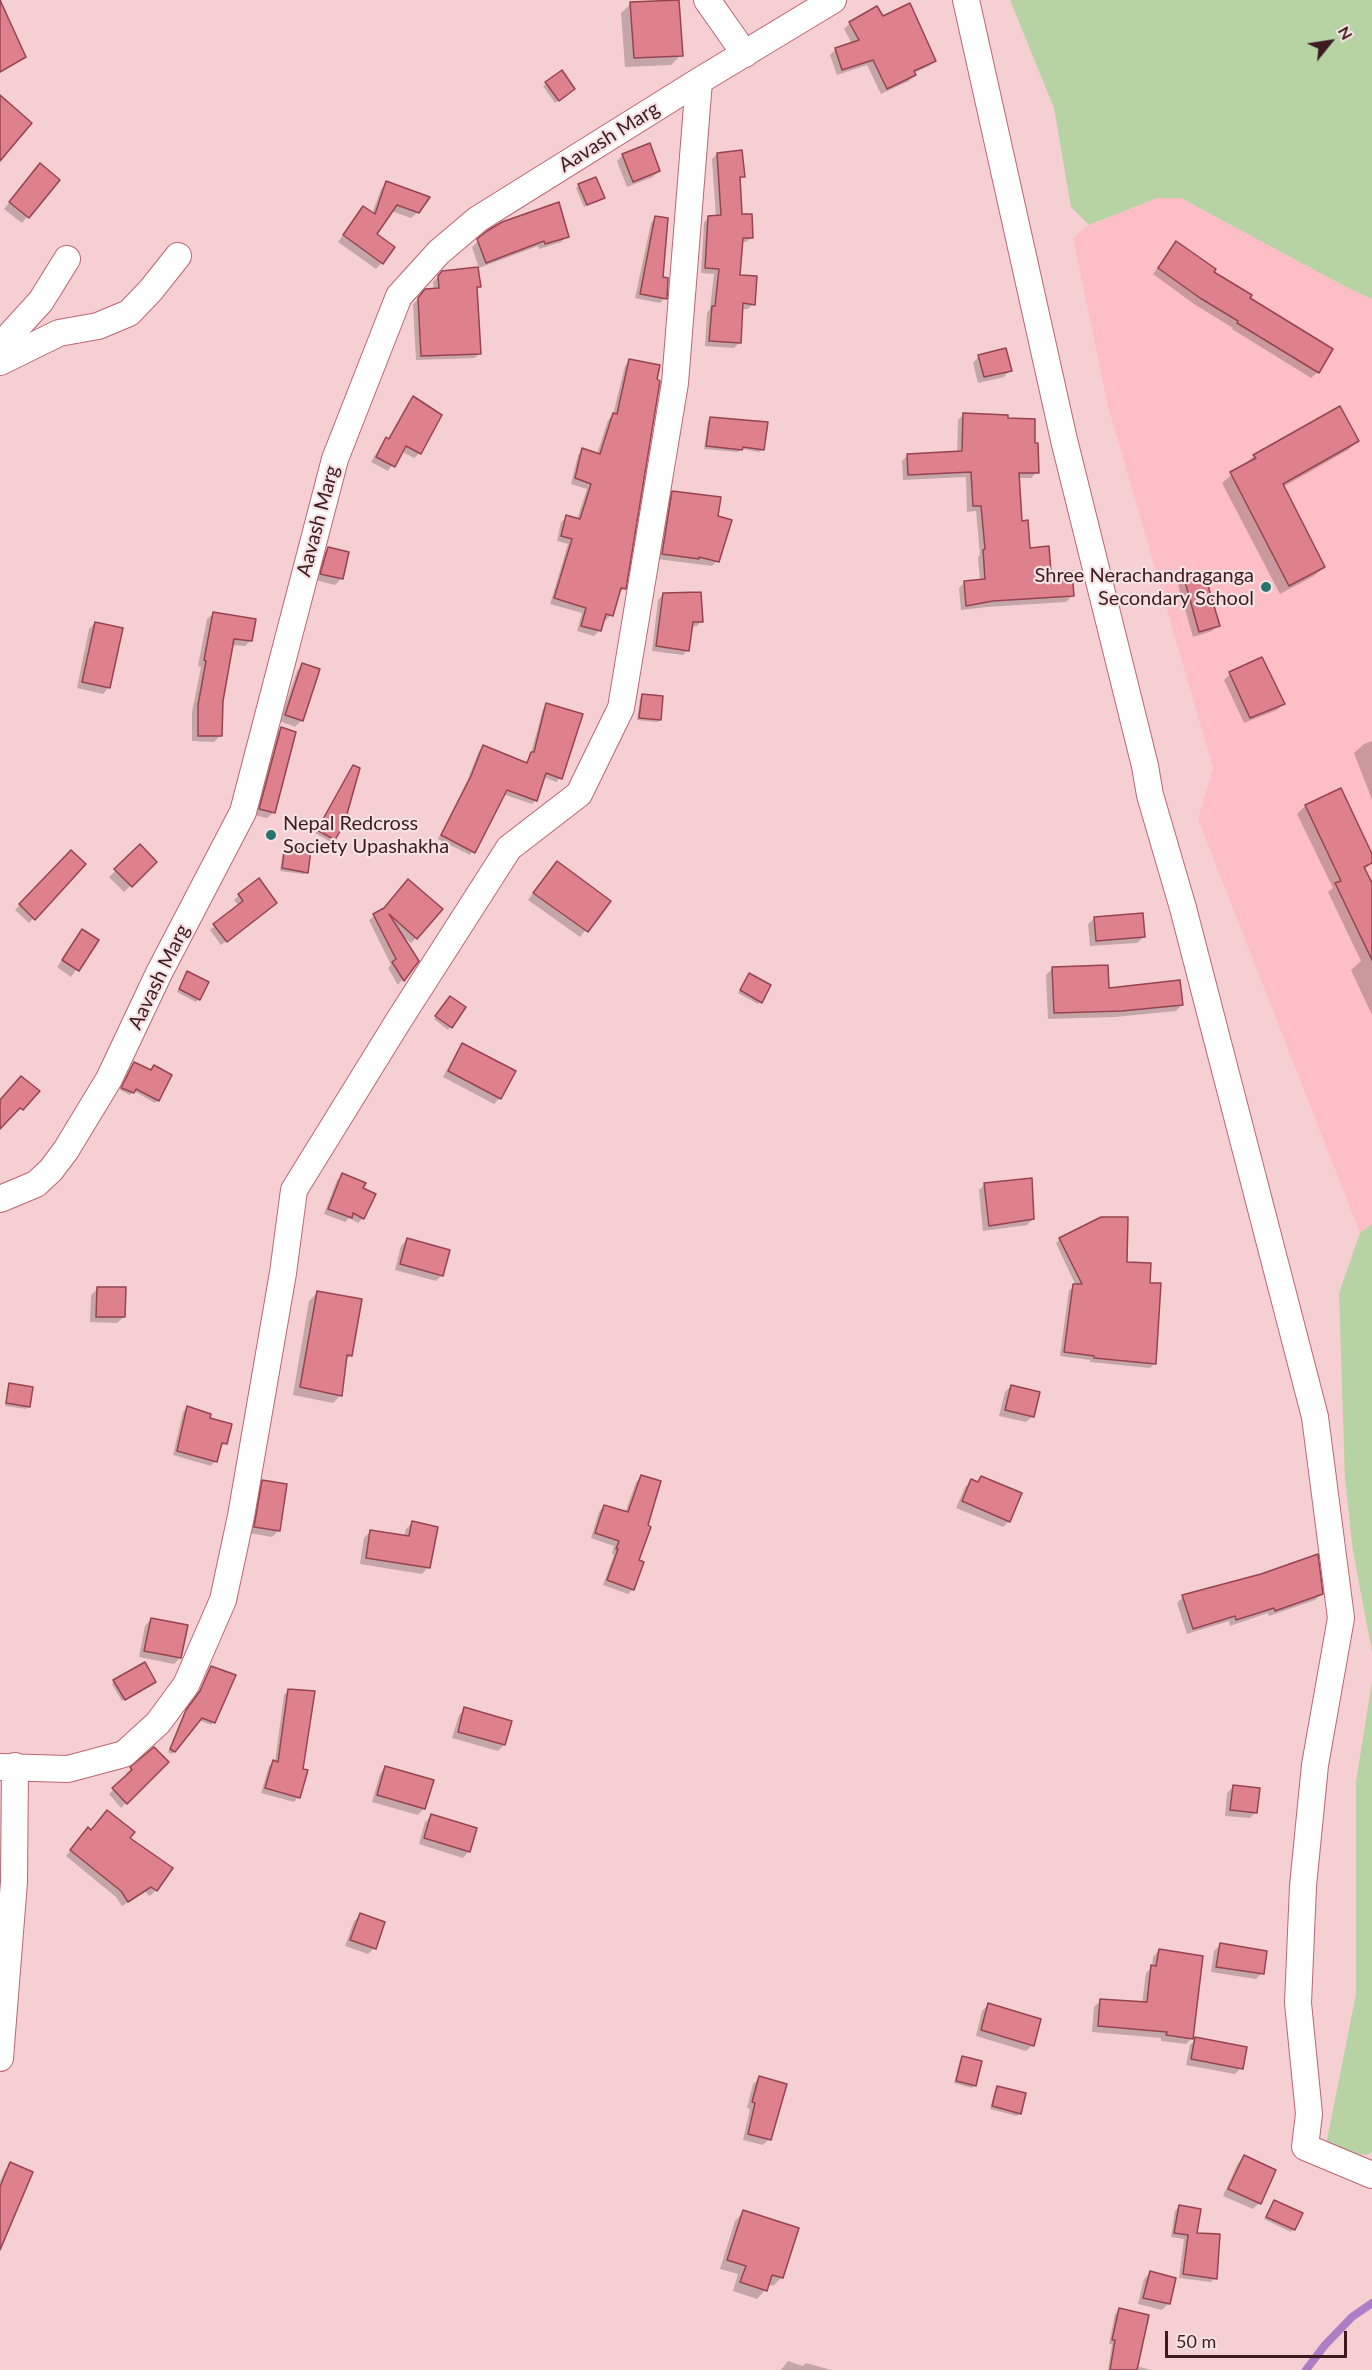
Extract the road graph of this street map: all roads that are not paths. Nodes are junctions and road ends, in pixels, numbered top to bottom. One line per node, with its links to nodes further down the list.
1 (707, 0): 4 (street)
2 (833, 0): 4 (street, Aavash Marg)
3 (966, 0): 13 (street)
4 (745, 54): 5 (street, Aavash Marg)
5 (699, 81): 10 (street, Aavash Marg); 11 (street)
6 (178, 256): 9 (street)
7 (67, 259): 8 (street)
8 (0, 351)
9 (0, 362)
10 (0, 1199)
11 (7, 1766): 12 (street)
12 (0, 2058)
13 (1372, 2175)

